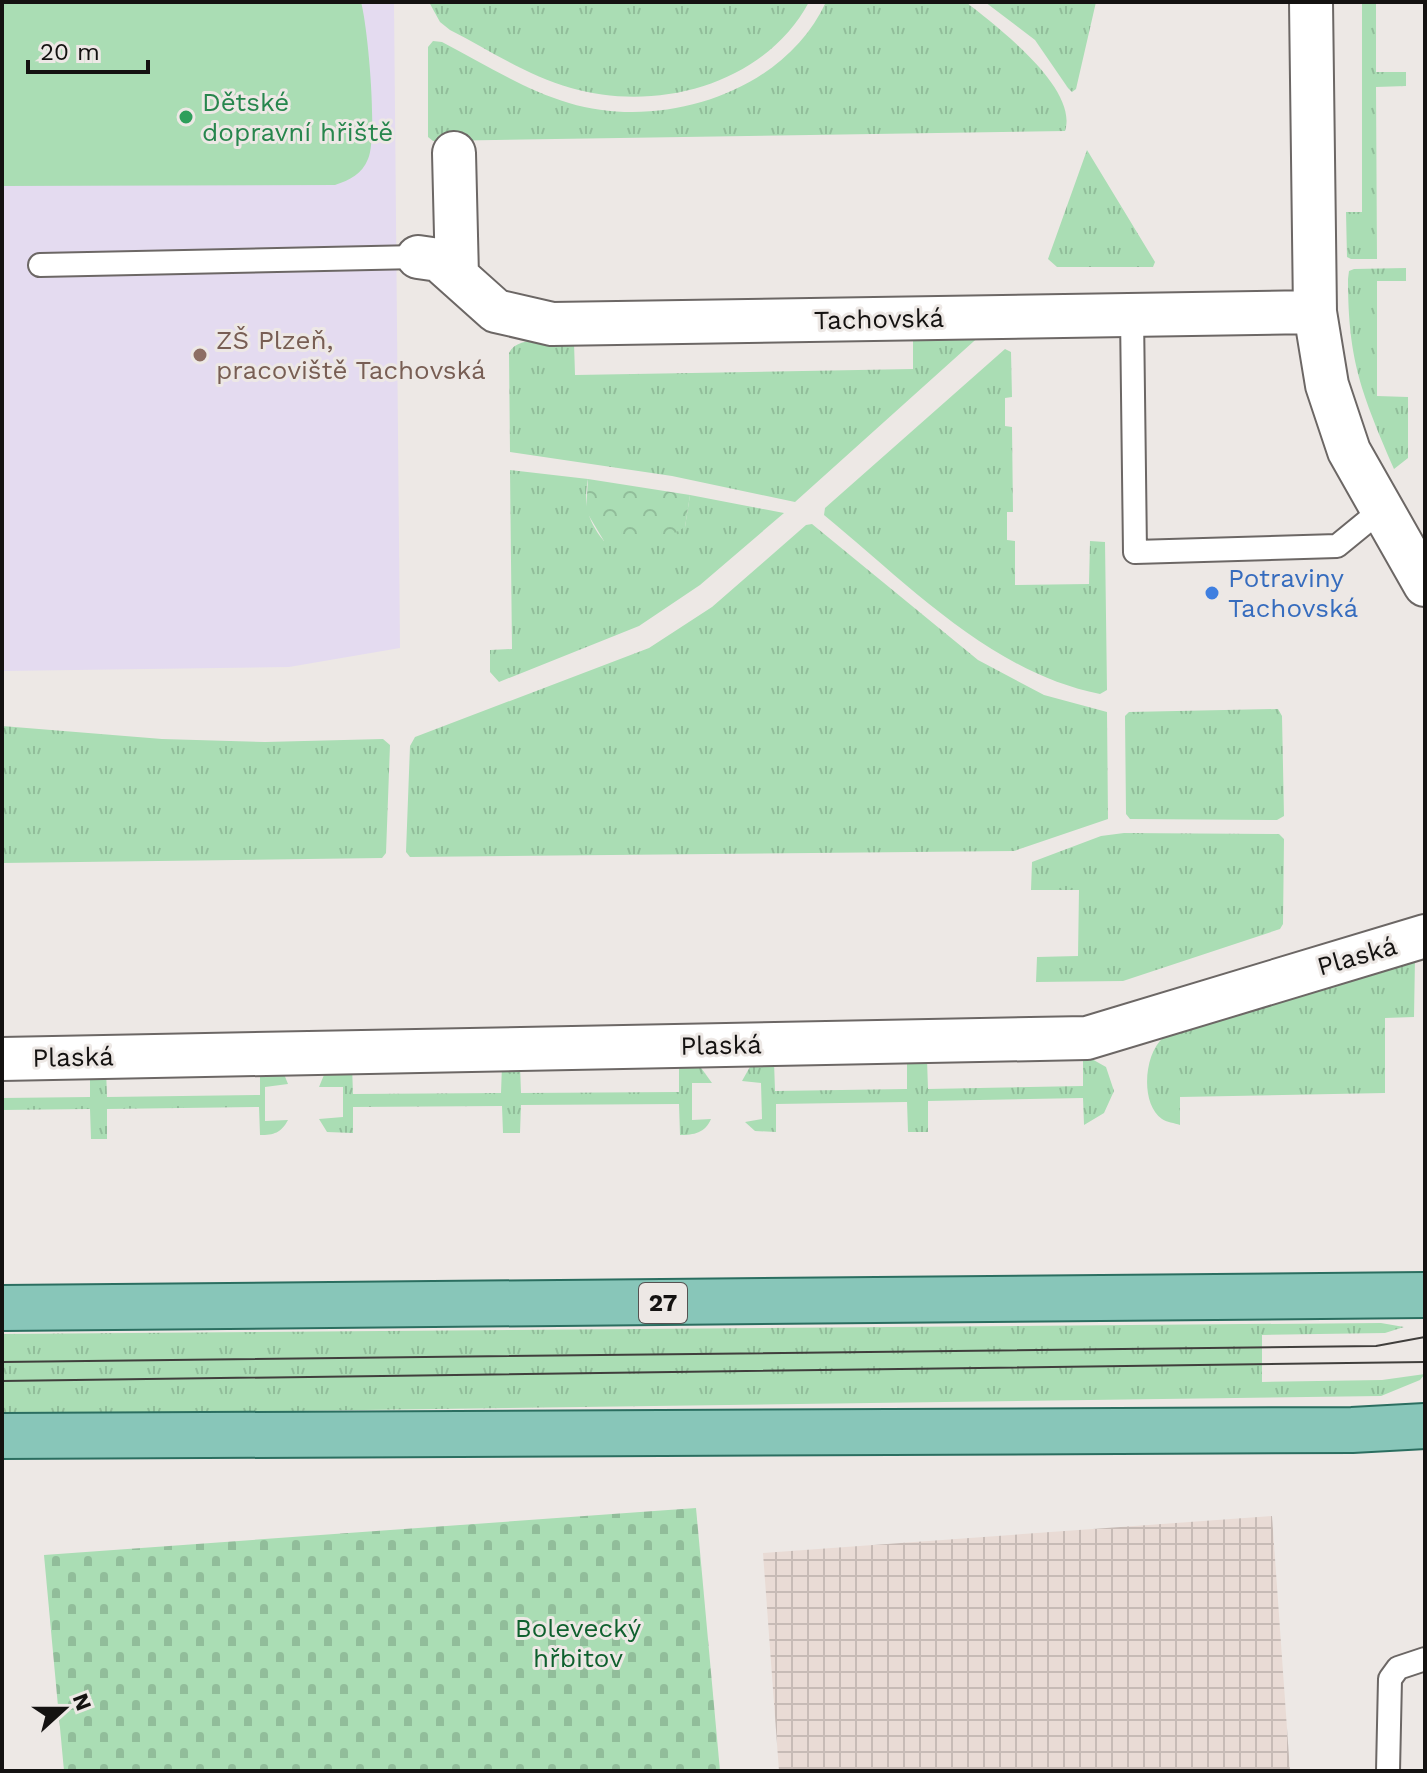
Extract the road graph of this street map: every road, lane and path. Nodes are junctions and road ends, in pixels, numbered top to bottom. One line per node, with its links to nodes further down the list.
1 (1311, 2): 6 (street)
2 (454, 153): 5 (street)
3 (418, 257): 4 (lane); 5 (street, Tachovská)
4 (40, 265)
5 (457, 276): 7 (street, Tachovská)
6 (1315, 312): 7 (street, Tachovská); 8 (street)
7 (1132, 315): 8 (lane)
8 (1381, 510): 9 (street)
9 (1425, 585)
10 (1425, 936): 11 (street, Plaská)
11 (2, 1059)
12 (1425, 1295): 13 (main road, 27)
13 (2, 1308)
14 (1425, 1426): 15 (main road)
15 (2, 1436)
16 (1425, 1659): 17 (lane)
17 (1388, 1771)

